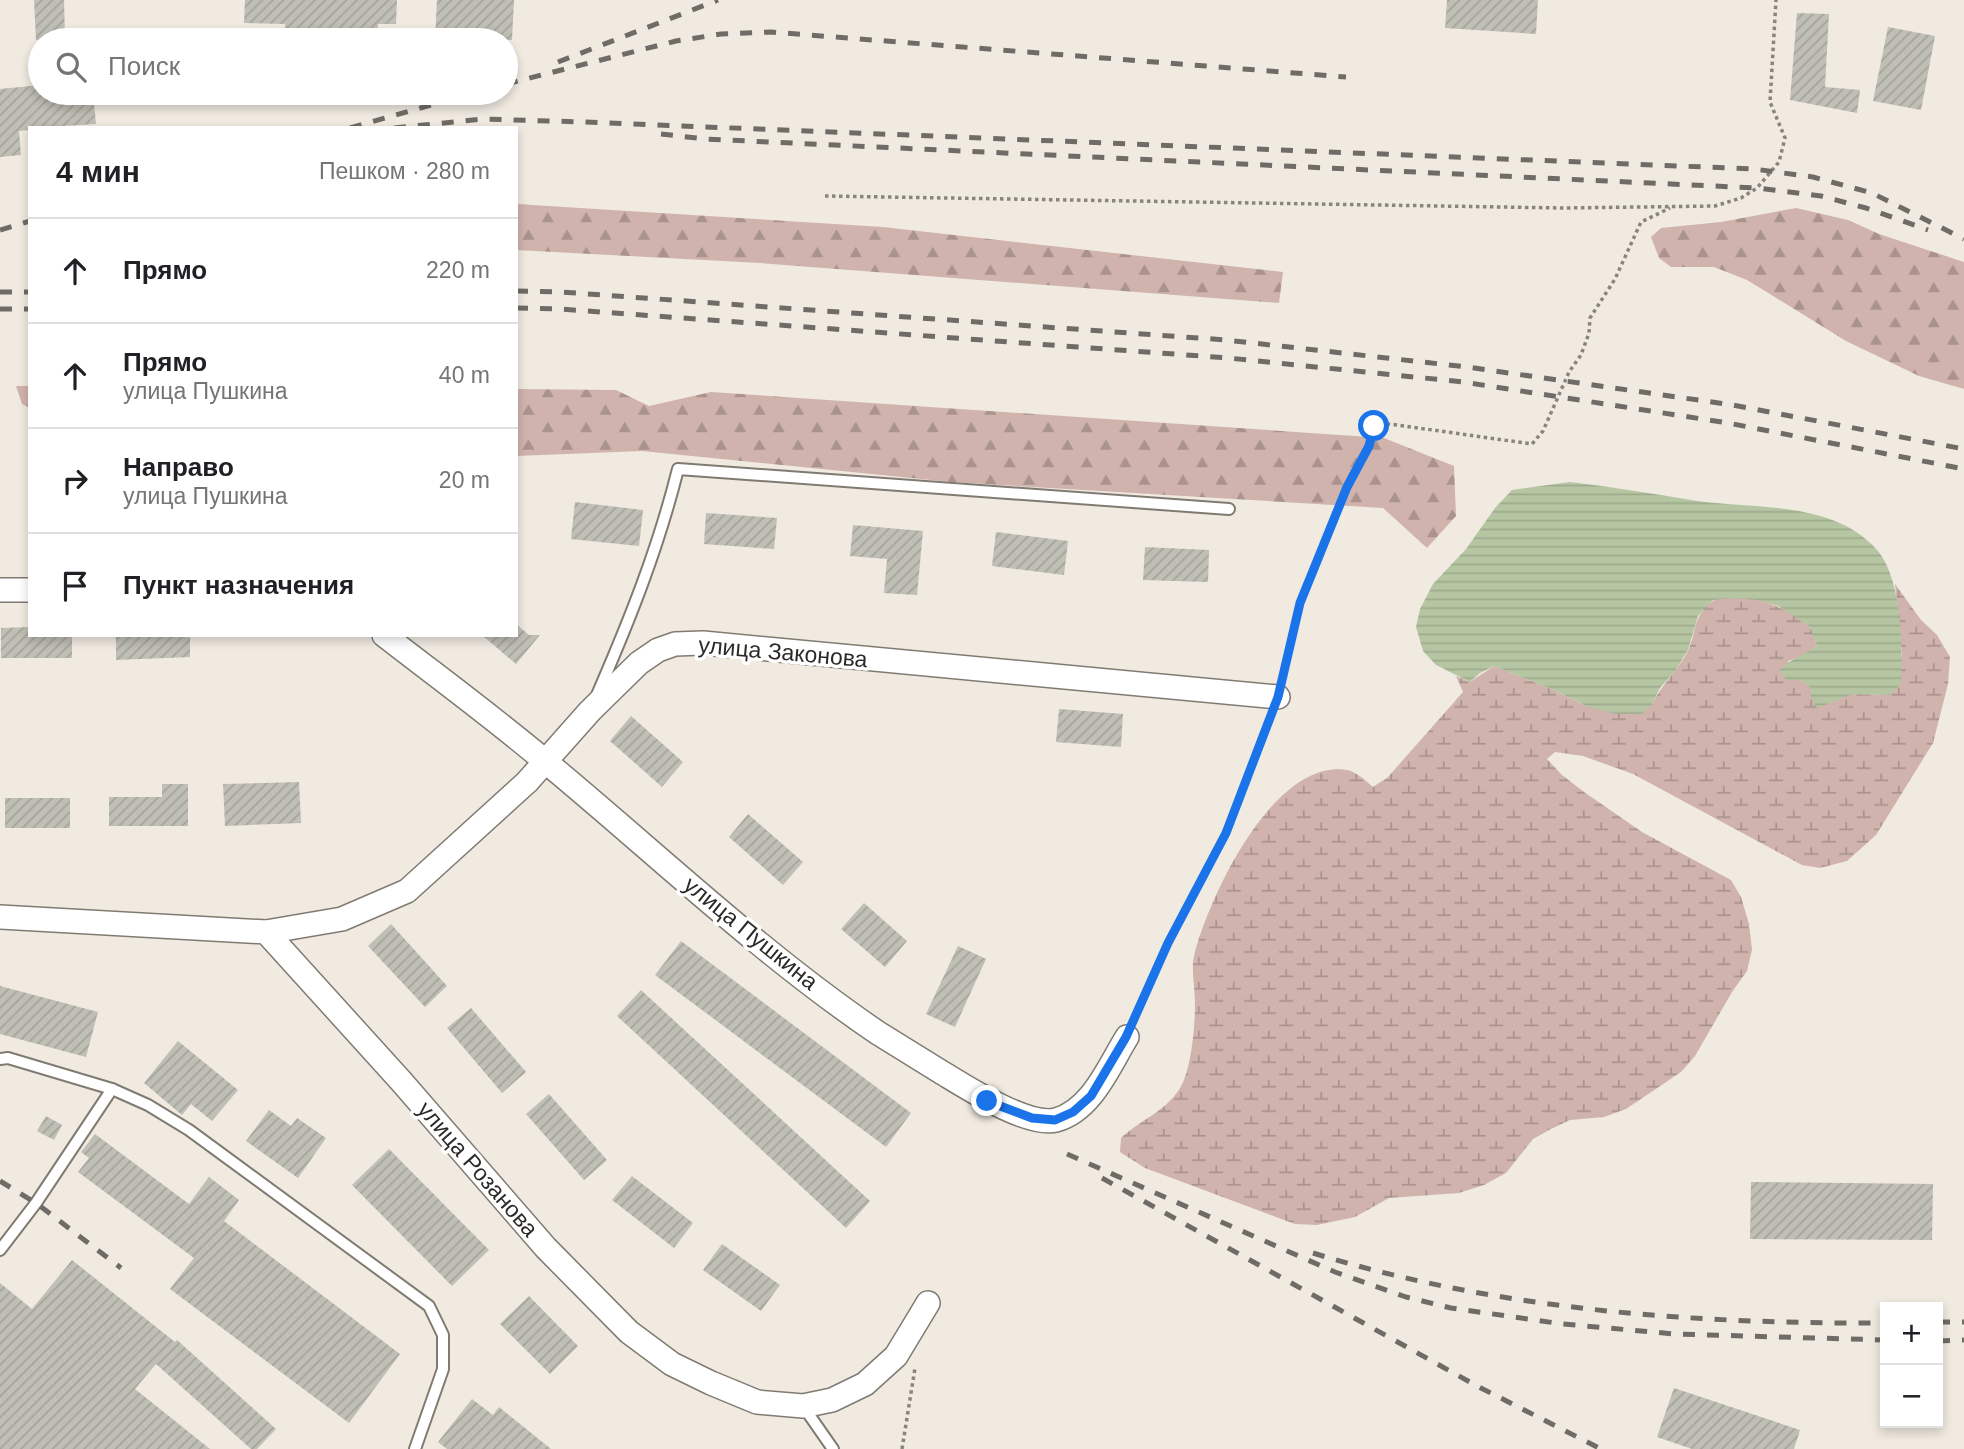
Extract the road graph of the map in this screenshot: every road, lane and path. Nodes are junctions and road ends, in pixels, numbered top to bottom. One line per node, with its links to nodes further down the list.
1 (1776, 0): 3 (path)
2 (825, 196): 3 (path)
3 (1673, 206): 8 (path)
4 (1230, 509): 9 (lane)
5 (0, 590): 6 (street)
6 (28, 590)
7 (387, 637): 10 (street, улица Пушкина)
8 (1278, 697): 9 (street, улица Законова); 13 (path)
9 (590, 710): 10 (street, улица Законова)
10 (545, 761): 12 (street, улица Законова); 13 (street, улица Пушкина)
11 (0, 917): 12 (street)
12 (266, 933): 19 (street, улица Розанова)
13 (1126, 1037)
14 (0, 1059): 15 (lane)
15 (112, 1089): 16 (lane); 20 (lane)
16 (0, 1250)
17 (928, 1303): 19 (street, улица Розанова)
18 (916, 1363): 22 (path)
19 (803, 1406): 21 (lane)
20 (415, 1449)
21 (833, 1449)
22 (902, 1449)

